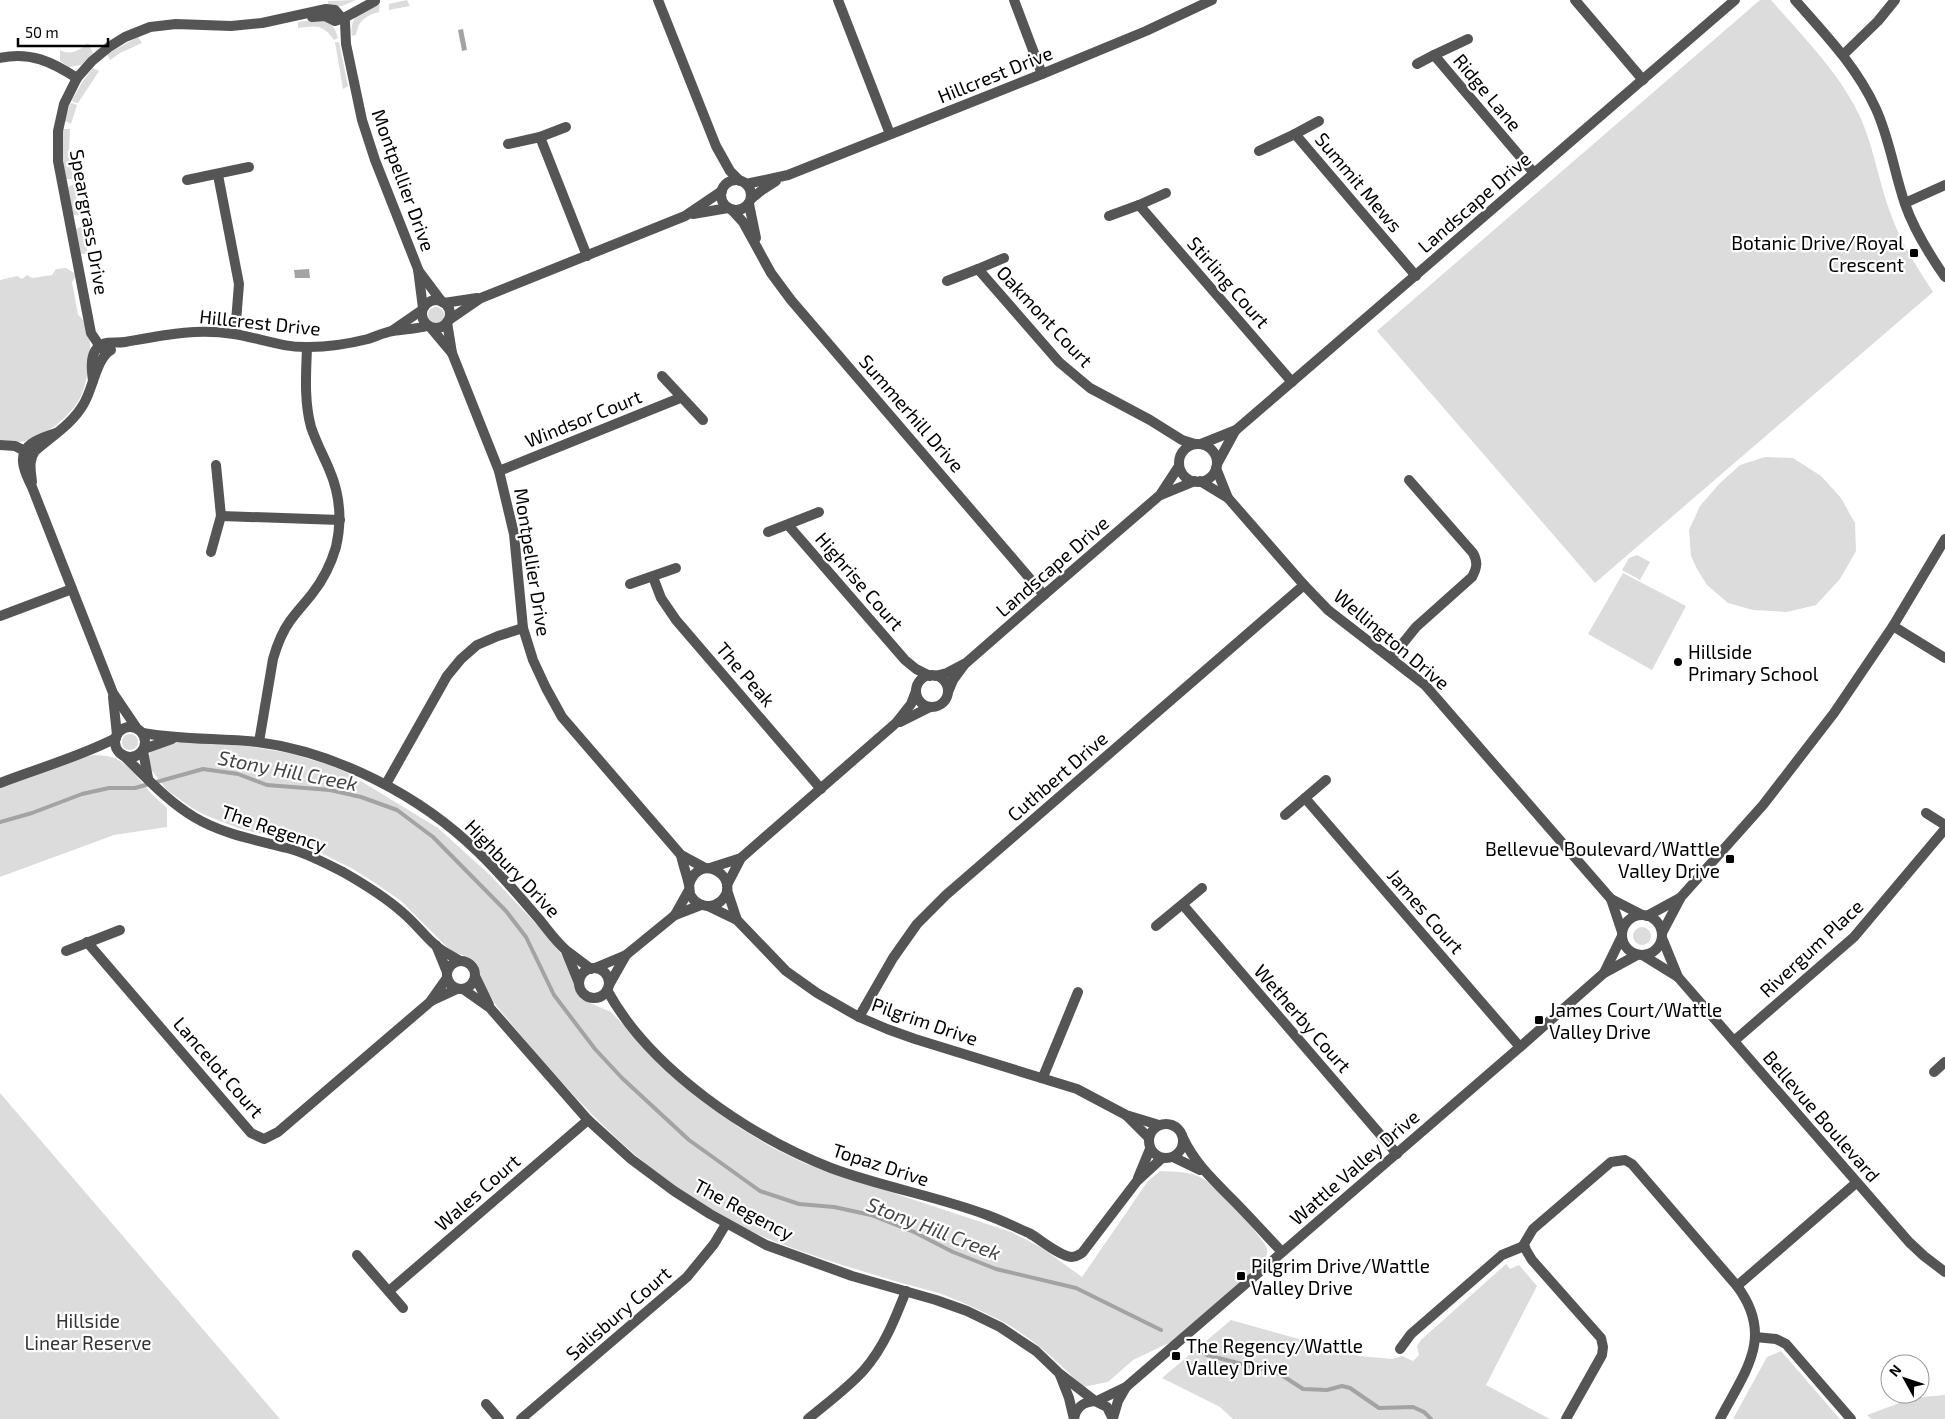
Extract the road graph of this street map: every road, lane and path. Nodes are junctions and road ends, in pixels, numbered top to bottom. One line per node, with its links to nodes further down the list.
1 (658, 0): 26 (street)
2 (838, 0): 22 (street)
3 (1014, 0): 17 (street)
4 (1212, 0): 10 (street, Hillcrest Drive)
5 (1575, 0): 19 (street)
6 (1735, 0): 19 (street, Landscape Drive)
7 (1795, 0): 13 (street)
8 (1895, 0): 13 (street)
9 (379, 1): 11 (street)
10 (1199, 3): 17 (street, Hillcrest Drive)
11 (339, 18): 18 (street, Speargrass Drive); 47 (street, Montpellier Drive)
12 (1468, 38): 14 (street, Ridge Lane)
13 (1843, 55): 38 (street)
14 (1434, 56): 16 (street, Ridge Lane); 29 (street, Ridge Lane)
15 (0, 58): 18 (street)
16 (1417, 64)
17 (1042, 74): 22 (street, Hillcrest Drive)
18 (77, 78): 58 (street, Speargrass Drive)
19 (1643, 80): 29 (street, Landscape Drive)
20 (1319, 121): 23 (street, Summit Mews)
21 (566, 127): 24 (street)
22 (890, 134): 31 (street, Hillcrest Drive)
23 (1296, 134): 27 (street, Summit Mews); 48 (street, Summit Mews)
24 (540, 137): 25 (street); 44 (street)
25 (508, 144)
26 (716, 146): 33 (street); 35 (street)
27 (1259, 151)
28 (248, 167): 30 (street)
29 (1534, 173): 48 (street, Landscape Drive)
30 (218, 175): 32 (street); 57 (street)
31 (788, 175): 33 (street, Hillcrest Drive); 37 (street, Hillcrest Drive)
32 (187, 180)
33 (743, 182): 35 (street); 37 (street)
34 (1945, 185): 38 (street)
35 (723, 189): 40 (street); 41 (street)
36 (1166, 193): 39 (street)
37 (750, 201): 40 (street); 43 (street, Summerhill Drive)
38 (1905, 203): 49 (street)
39 (1139, 205): 42 (street); 62 (street, Stirling Court)
40 (730, 209): 41 (street); 43 (street, Summerhill Drive)
41 (685, 216): 44 (street)
42 (1110, 216)
43 (759, 249): 90 (street, Summerhill Drive)
44 (586, 256): 51 (street)
45 (1004, 258): 46 (street, Oakmont Court)
46 (978, 268): 50 (street, Oakmont Court); 66 (street, Oakmont Court)
47 (418, 269): 52 (street, Montpellier Drive); 53 (street, Montpellier Drive)
48 (1416, 276): 62 (street, Landscape Drive)
49 (1945, 277)
50 (946, 280)
51 (481, 298): 52 (street); 54 (street)
52 (443, 302): 53 (street); 54 (street)
53 (423, 309): 55 (street); 56 (street, Hillcrest Drive)
54 (448, 321): 55 (street); 60 (street, Montpellier Drive)
55 (429, 327): 56 (street, Hillcrest Drive); 60 (street, Montpellier Drive)
56 (392, 331): 59 (street, Hillcrest Drive)
57 (235, 334): 58 (street, Hillcrest Drive); 59 (street, Hillcrest Drive)
58 (104, 347): 69 (street)
59 (307, 348): 80 (street)
60 (452, 353): 73 (street, Montpellier Drive)
61 (662, 376): 63 (street, Windsor Court)
62 (1292, 382): 65 (street, Landscape Drive)
63 (680, 398): 64 (street, Windsor Court); 73 (street, Windsor Court)
64 (703, 420)
65 (1236, 430): 67 (street, Landscape Drive); 72 (street, Landscape Drive)
66 (1166, 431): 67 (street, Oakmont Court); 70 (street)
67 (1198, 444): 70 (street); 72 (street)
68 (0, 447): 69 (street)
69 (27, 454): 89 (street)
70 (1179, 464): 75 (street); 76 (street, Landscape Drive)
71 (216, 465): 79 (street)
72 (1216, 466): 75 (street); 77 (street, Wellington Drive)
73 (499, 471): 93 (street, Montpellier Drive)
74 (1409, 480): 94 (street)
75 (1197, 481): 76 (street, Landscape Drive); 77 (street, Wellington Drive)
76 (1160, 495): 90 (street, Landscape Drive)
77 (1228, 498): 88 (street, Wellington Drive)
78 (819, 512): 81 (street, Highrise Court)
79 (221, 516): 80 (street); 84 (street)
80 (340, 520): 107 (street)
81 (788, 525): 82 (street, Highrise Court); 96 (street, Highrise Court)
82 (768, 532)
83 (1945, 539): 92 (street)
84 (211, 552)
85 (676, 568): 86 (street)
86 (654, 577): 87 (street); 115 (street, The Peak)
87 (630, 584)
88 (1304, 585): 94 (street, Wellington Drive); 158 (street, Cuthbert Drive)
89 (72, 589): 91 (street); 101 (street)
90 (1044, 595): 97 (street, Landscape Drive)
91 (0, 616)
92 (1893, 626): 95 (street); 127 (street)
93 (523, 628): 114 (street); 121 (street, Montpellier Drive)
94 (1391, 658): 128 (street, Wellington Drive)
95 (1945, 658)
96 (905, 660): 98 (street, Highrise Court); 99 (street, Highrise Court)
97 (966, 662): 98 (street, Landscape Drive); 100 (street, Landscape Drive)
98 (932, 676): 99 (street); 100 (street)
99 (917, 688): 102 (street); 103 (street)
100 (948, 692): 102 (street)
101 (113, 693): 104 (street); 105 (street)
102 (930, 707): 103 (street)
103 (896, 723): 115 (street)
104 (139, 730): 105 (street); 106 (street, Highbury Drive); 109 (street)
105 (116, 737): 108 (street); 110 (street)
106 (178, 738): 107 (street, Highbury Drive); 109 (street, Highbury Drive)
107 (259, 742): 114 (street, Highbury Drive)
108 (92, 750): 110 (street); 113 (street)
109 (143, 750): 110 (street); 111 (street)
110 (122, 754): 111 (street, The Regency)
111 (148, 778): 139 (street, The Regency)
112 (1326, 780): 116 (street)
113 (0, 783)
114 (386, 784): 140 (street, Highbury Drive)
115 (821, 789): 122 (street)
116 (1305, 798): 118 (street); 160 (street, James Court)
117 (1926, 813): 119 (street)
118 (1285, 815)
119 (1945, 825)
120 (1945, 829): 159 (street, Rivergum Place)
121 (681, 855): 123 (street, Montpellier Drive); 125 (street, Montpellier Drive)
122 (741, 858): 123 (street); 124 (street)
123 (707, 868): 124 (street); 125 (street)
124 (727, 887): 130 (street); 133 (street, Pilgrim Drive)
125 (689, 888): 130 (street); 131 (street)
126 (1202, 888): 129 (street)
127 (1681, 897): 132 (street); 137 (street)
128 (1611, 900): 132 (street, Wellington Drive); 136 (street, Wellington Drive)
129 (1183, 905): 134 (street); 169 (street, Wetherby Court)
130 (704, 906): 131 (street); 133 (street, Pilgrim Drive)
131 (675, 915): 142 (street)
132 (1644, 915): 136 (street); 137 (street)
133 (737, 920): 158 (street, Pilgrim Drive)
134 (1156, 926)
135 (120, 930): 138 (street)
136 (1622, 934): 143 (street); 146 (street, Wattle Valley Drive)
137 (1662, 935): 143 (street); 149 (street, Bellevue Boulevard)
138 (87, 942): 141 (street); 155 (street, Lancelot Court)
139 (436, 946): 144 (street, The Regency); 147 (street, The Regency)
140 (565, 950): 145 (street); 150 (street)
141 (66, 951)
142 (626, 955): 145 (street); 151 (street)
143 (1640, 955): 146 (street, Wattle Valley Drive); 149 (street, Bellevue Boulevard)
144 (460, 961): 147 (street); 148 (street)
145 (593, 968): 150 (street); 151 (street)
146 (1604, 973): 160 (street, Wattle Valley Drive)
147 (447, 975): 152 (street); 155 (street, Lancelot Court)
148 (475, 976): 152 (street); 156 (street, The Regency)
149 (1678, 977): 159 (street, Bellevue Boulevard)
150 (579, 983): 154 (street)
151 (608, 988): 154 (street); 157 (street, Topaz Drive)
152 (460, 989): 155 (street, Lancelot Court); 156 (street, The Regency)
153 (1078, 992): 163 (street)
154 (594, 998): 157 (street, Topaz Drive)
155 (430, 1002)
156 (490, 1008): 165 (street, The Regency)
157 (619, 1011): 173 (street, Topaz Drive)
158 (860, 1017): 163 (street, Pilgrim Drive)
159 (1734, 1041): 174 (street, Bellevue Boulevard)
160 (1520, 1047): 169 (street, Wattle Valley Drive)
161 (1945, 1062): 162 (street)
162 (1934, 1072)
163 (1043, 1078): 164 (street, Pilgrim Drive)
164 (1126, 1115): 166 (street, Pilgrim Drive); 168 (street, Pilgrim Drive)
165 (588, 1120): 175 (street, The Regency); 181 (street, Wales Court)
166 (1159, 1125): 167 (street); 168 (street)
167 (1183, 1138): 170 (street); 172 (street)
168 (1149, 1144): 171 (street); 173 (street, Topaz Drive)
169 (1397, 1154): 177 (street, Wattle Valley Drive)
170 (1173, 1157): 171 (street); 172 (street)
171 (1162, 1158): 173 (street, Topaz Drive)
172 (1205, 1174): 177 (street)
173 (1137, 1181)
174 (1856, 1183): 179 (street, Bellevue Boulevard); 180 (street)
175 (726, 1224): 182 (street, The Regency); 191 (street, Salisbury Court)
176 (1524, 1246): 180 (street); 185 (street); 195 (street)
177 (1282, 1252): 187 (street, Wattle Valley Drive)
178 (357, 1255): 181 (street)
179 (1945, 1272)
180 (1737, 1286): 184 (street)
181 (389, 1291): 183 (street)
182 (906, 1291): 186 (street, The Regency); 192 (street)
183 (403, 1308)
184 (1755, 1337): 196 (street); 197 (street)
185 (1400, 1349)
186 (1060, 1374): 188 (street, The Regency); 193 (street, The Regency)
187 (1126, 1387): 188 (street, Wattle Valley Drive); 194 (street, Wattle Valley Drive)
188 (1096, 1401): 193 (street, Wattle Valley Drive); 194 (street, The Regency)
189 (486, 1404): 190 (street)
190 (500, 1419)
191 (521, 1419)
192 (808, 1419)
193 (1074, 1419)
194 (1113, 1419)
195 (1566, 1419)
196 (1720, 1419)
197 (1851, 1419)

